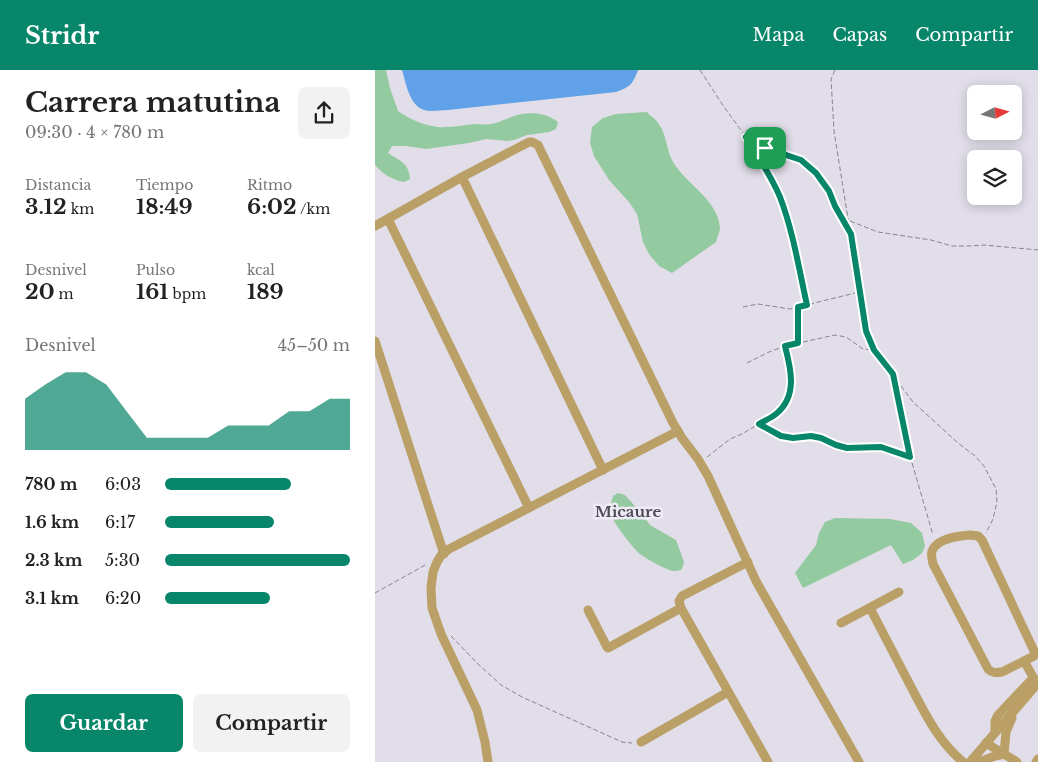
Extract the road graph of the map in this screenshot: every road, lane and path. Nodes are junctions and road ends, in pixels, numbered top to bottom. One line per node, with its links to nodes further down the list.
1 (700, 70): 3 (path)
2 (835, 70): 6 (path)
3 (746, 137): 8 (path); 11 (path)
4 (462, 177): 5 (street); 21 (street); 24 (street)
5 (388, 219): 7 (street); 25 (street)
6 (849, 221): 8 (path); 9 (path)
7 (375, 226)
8 (851, 234): 10 (path)
9 (1038, 250)
10 (860, 292): 11 (path); 17 (path)
11 (807, 305): 13 (path)
12 (743, 307): 13 (path)
13 (798, 307): 15 (path)
14 (375, 341): 28 (street)
15 (798, 343): 16 (path); 17 (path)
16 (785, 346): 18 (path); 20 (path)
17 (874, 350): 19 (path)
18 (747, 363)
19 (893, 374): 22 (path); 26 (path)
20 (759, 424): 22 (path); 23 (path)
21 (678, 431): 23 (street); 24 (street)
22 (910, 457): 27 (path)
23 (700, 463): 29 (street)
24 (603, 470): 25 (street)
25 (529, 508): 28 (street)
26 (982, 540): 27 (street); 38 (street)
27 (936, 546): 38 (street)
28 (444, 554): 47 (street)
29 (747, 562): 33 (street); 49 (street)
30 (427, 564): 32 (path)
31 (899, 592): 34 (street)
32 (375, 593)
33 (681, 608): 35 (street); 40 (street)
34 (870, 608): 36 (street); 50 (street)
35 (588, 610)
36 (841, 623)
37 (451, 636): 43 (path)
38 (1024, 661): 39 (street)
39 (1036, 682): 41 (street); 42 (street)
40 (728, 692): 43 (street); 48 (street)
41 (1018, 706): 42 (street); 45 (street)
42 (995, 732): 44 (street)
43 (641, 742)
44 (985, 743): 45 (street); 51 (street)
45 (1004, 754): 52 (street); 53 (street)
46 (1038, 759): 54 (street)
47 (488, 762)
48 (768, 762)
49 (859, 762)
50 (963, 762)
51 (970, 762)
52 (979, 762)
53 (1017, 762)
54 (1036, 762)

